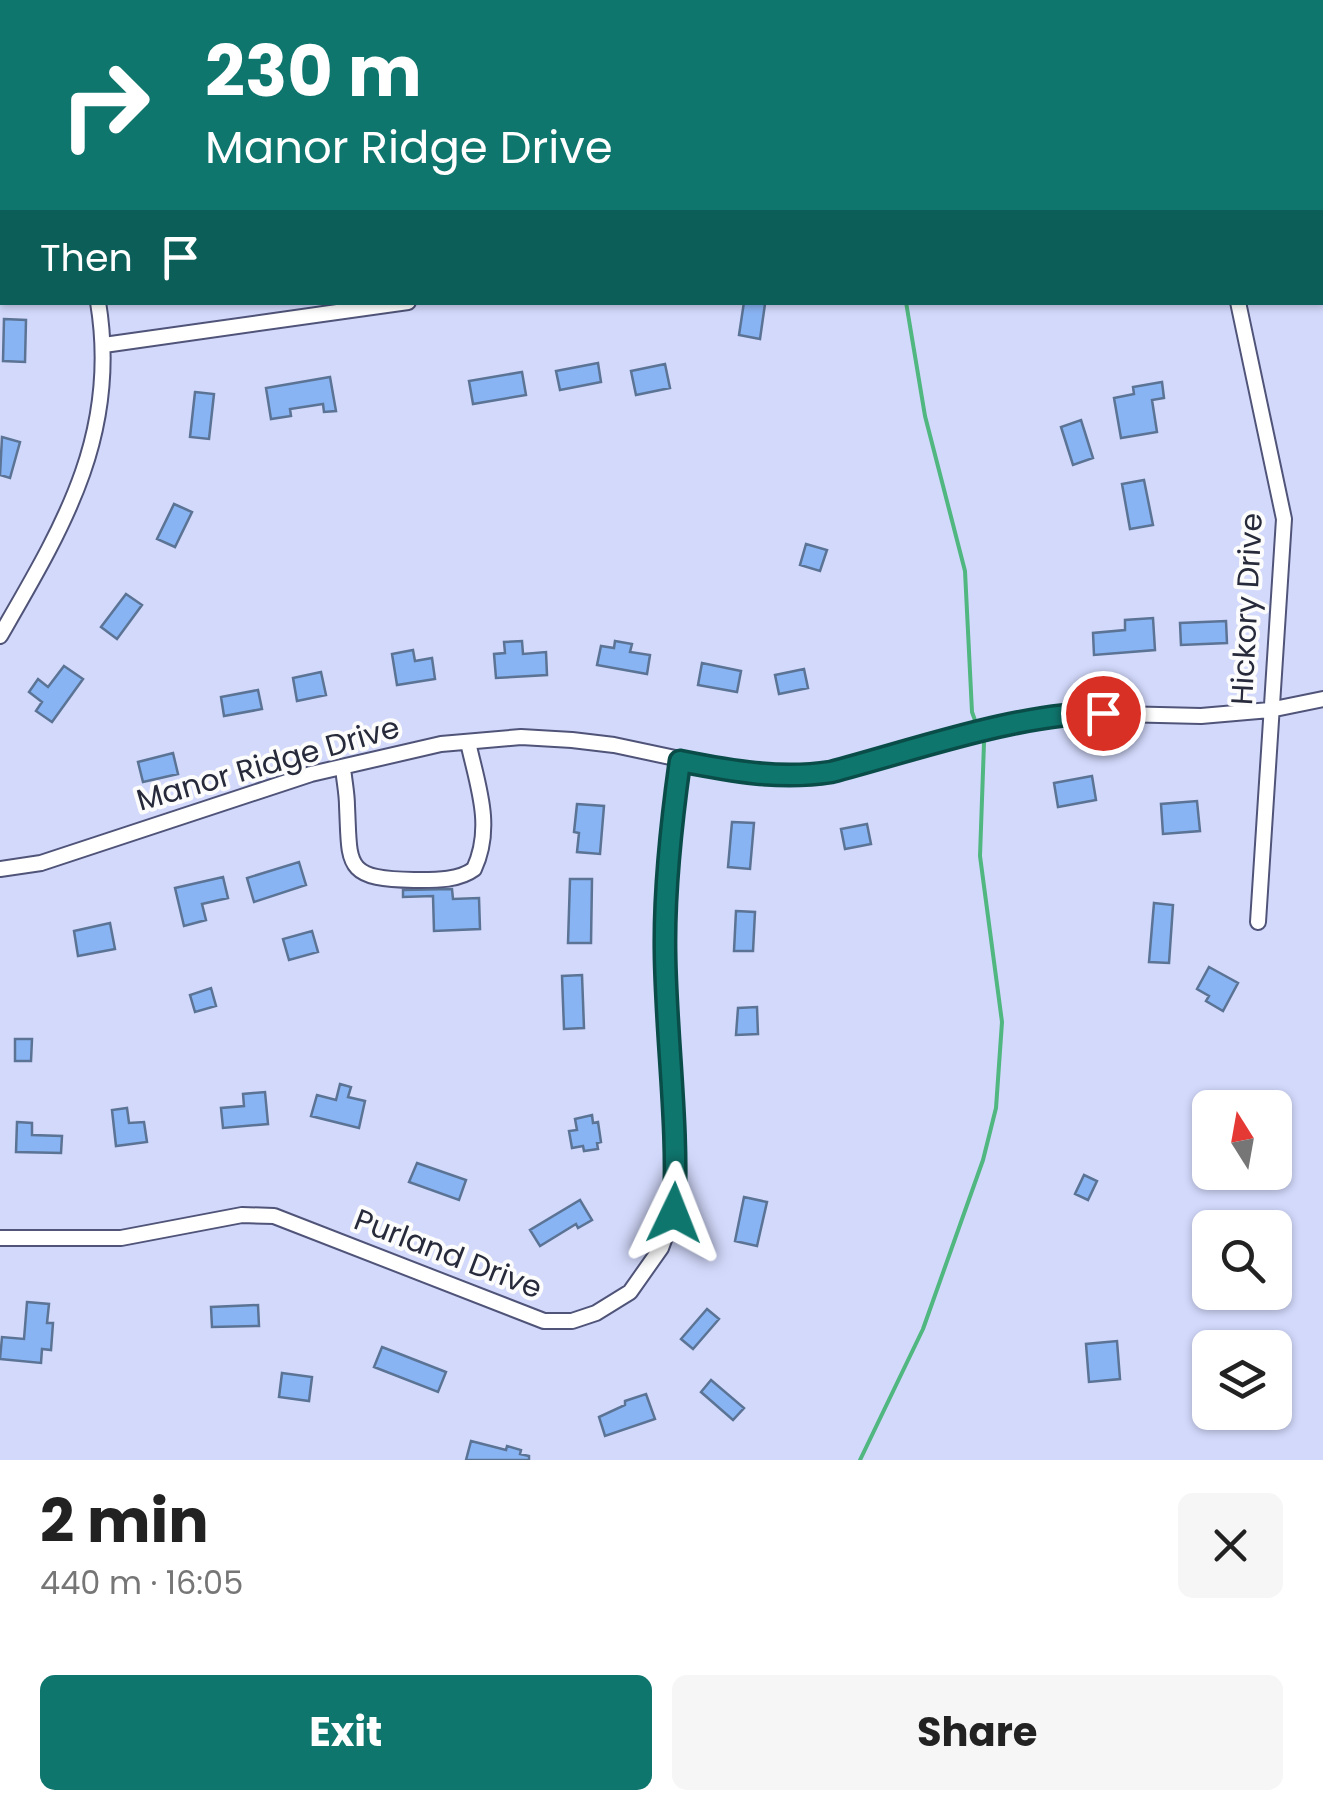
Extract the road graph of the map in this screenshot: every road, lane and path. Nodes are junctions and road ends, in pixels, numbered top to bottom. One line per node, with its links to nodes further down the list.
1 (98, 305): 4 (street)
2 (387, 305): 4 (street)
3 (1239, 305): 7 (street, Hickory Drive)
4 (104, 345): 5 (street)
5 (0, 636)
6 (1323, 699): 7 (street, Manor Ridge Drive)
7 (1270, 710): 9 (street, Manor Ridge Drive); 12 (street, Hickory Drive)
8 (468, 742): 9 (street, Manor Ridge Drive); 10 (street, Manor Ridge Drive); 10 (street)
9 (680, 761): 13 (street, Purland Drive)
10 (343, 767): 11 (street, Manor Ridge Drive)
11 (0, 868)
12 (1258, 922)
13 (0, 1238)

